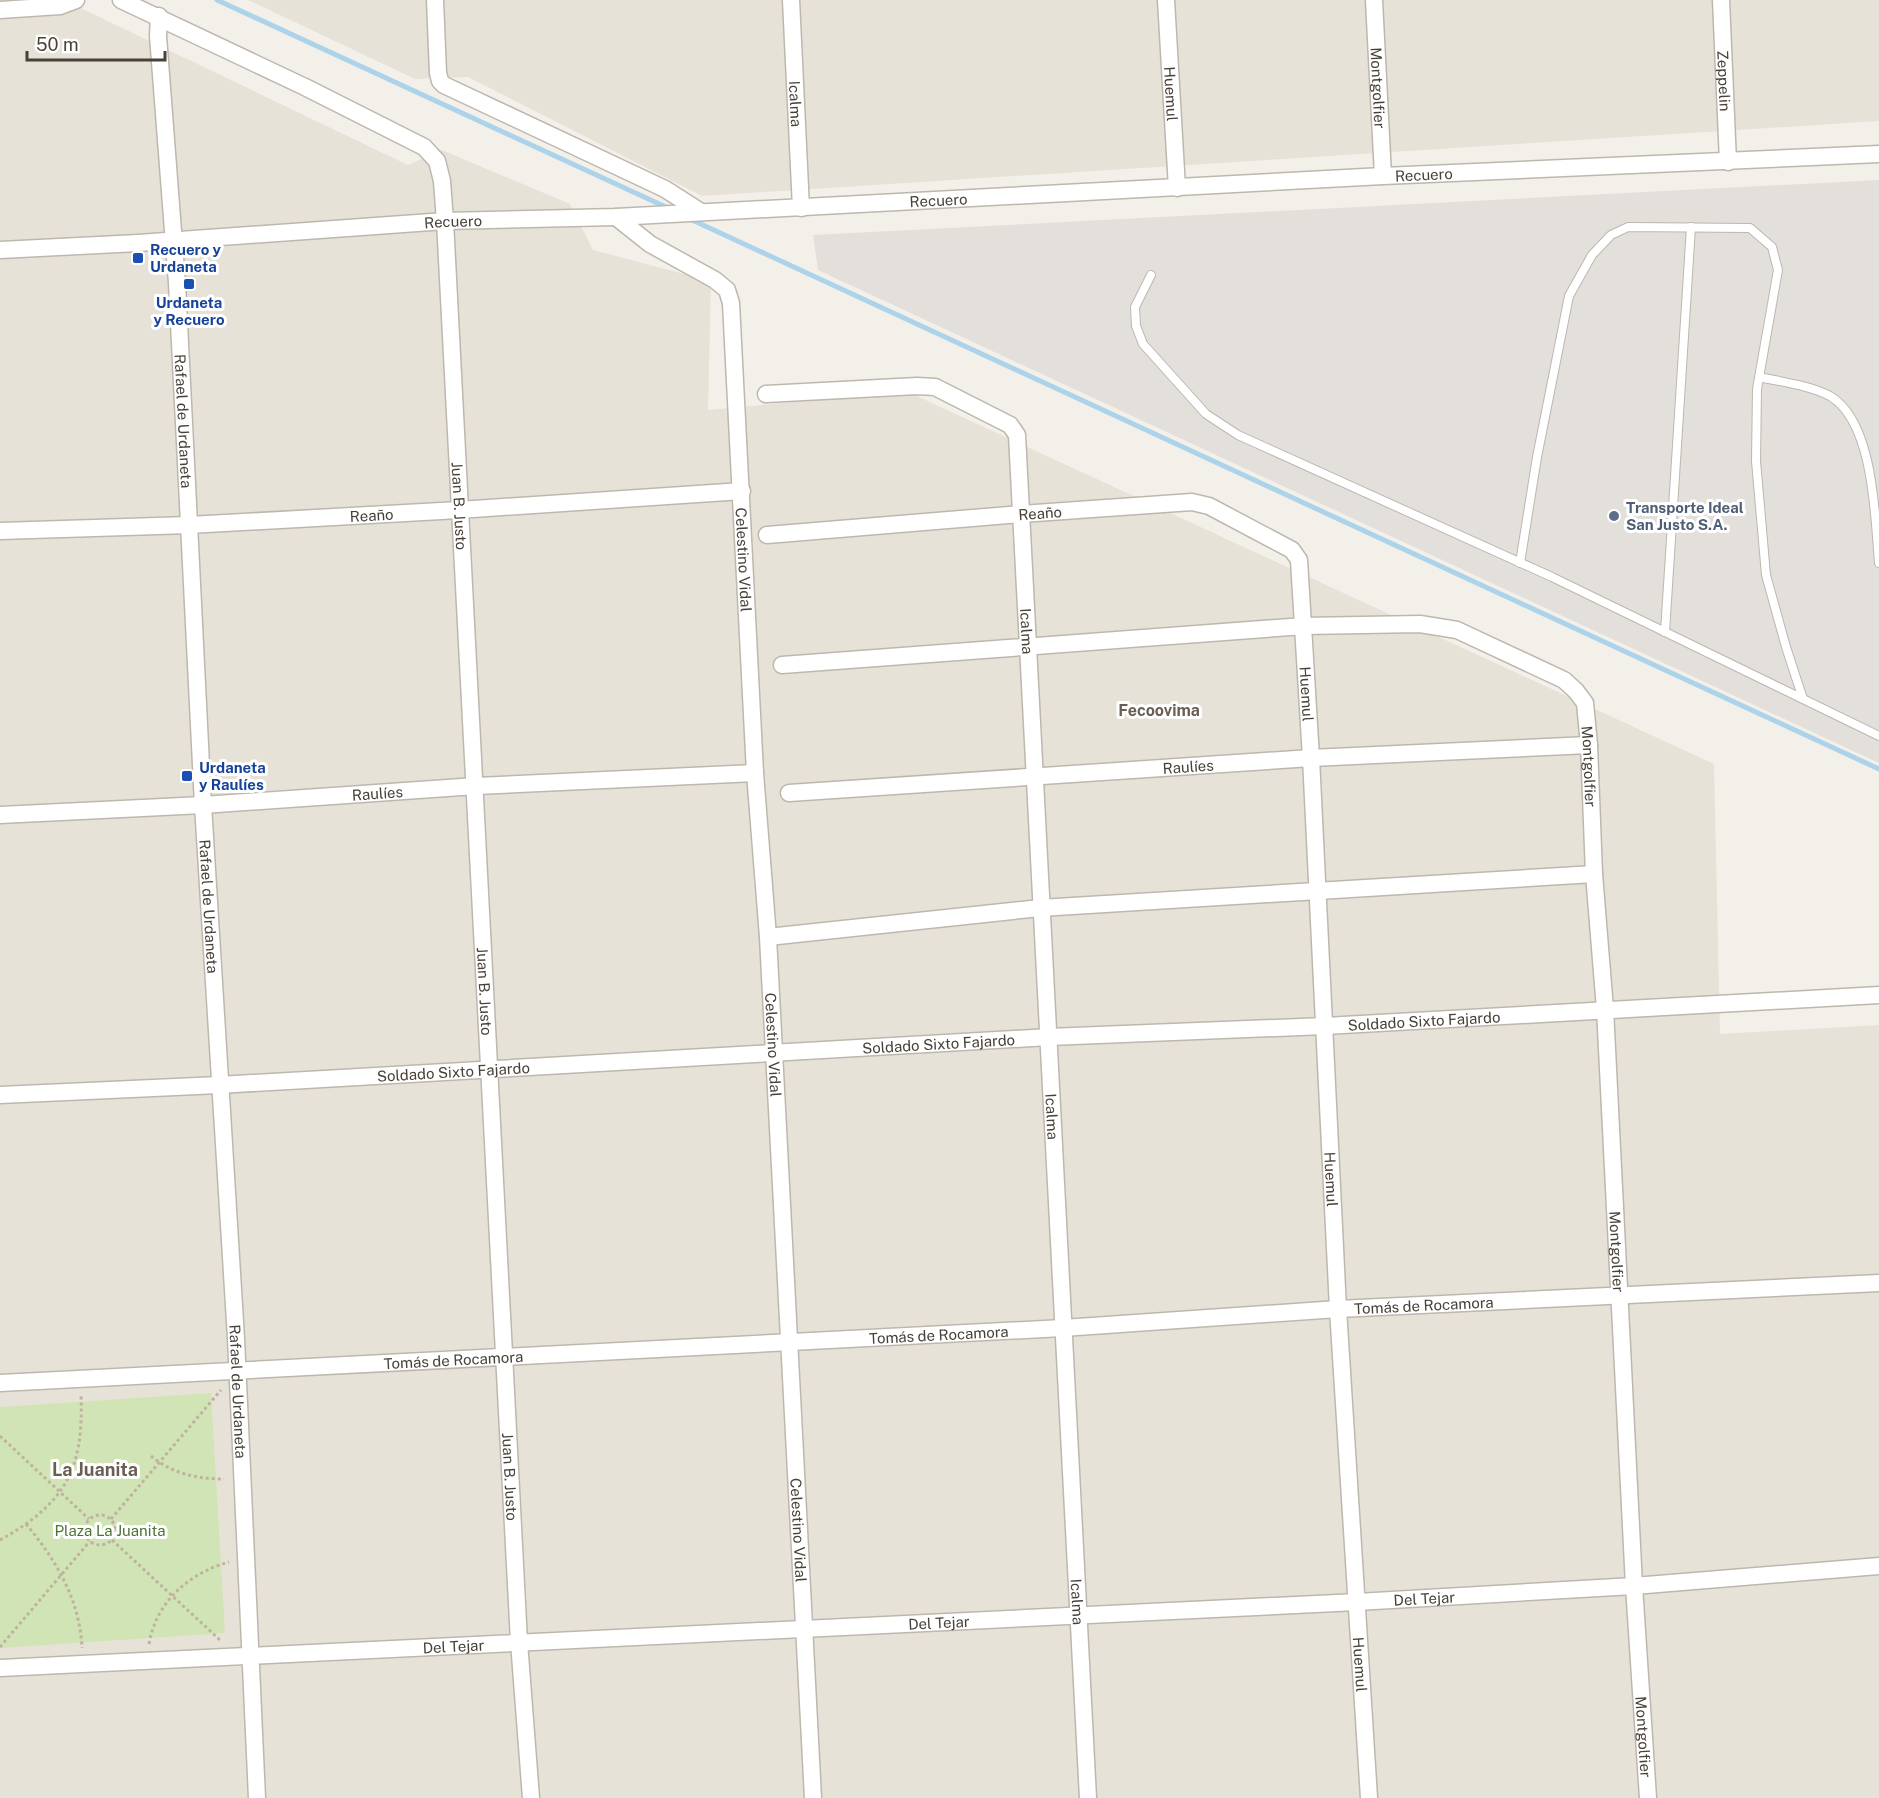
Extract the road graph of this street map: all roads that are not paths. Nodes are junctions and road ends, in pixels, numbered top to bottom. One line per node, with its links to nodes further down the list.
1 (76, 0): 8 (street)
2 (121, 0): 9 (street, Juan B. Justo)
3 (435, 0): 15 (street)
4 (791, 0): 14 (street, Icalma)
5 (1166, 0): 13 (street, Huemul)
6 (1374, 0): 12 (street, Montgolfier)
7 (1721, 0): 11 (street, Zeppelin)
8 (0, 10)
9 (159, 16): 17 (street, Juan B. Justo); 19 (street, Rafael de Urdaneta)
10 (1879, 154): 11 (street, Recuero)
11 (1728, 162): 12 (street, Recuero)
12 (1383, 176): 13 (street, Recuero)
13 (1177, 188): 14 (street, Recuero)
14 (801, 208): 15 (street, Recuero)
15 (701, 212): 16 (street, Recuero)
16 (616, 217): 17 (street, Recuero); 24 (street, Celestino Vidal)
17 (445, 221): 19 (street, Recuero); 25 (street, Juan B. Justo)
18 (1691, 227): 22 (lane); 31 (lane); 34 (lane)
19 (173, 240): 20 (street, Recuero); 27 (street, Rafael de Urdaneta)
20 (0, 250)
21 (1151, 275): 31 (lane)
22 (1759, 377): 32 (lane); 37 (lane)
23 (765, 394): 26 (street, Icalma)
24 (742, 491): 25 (street, Reaño); 41 (street, Celestino Vidal)
25 (459, 510): 27 (street, Reaño); 43 (street, Juan B. Justo)
26 (1021, 514): 29 (street, Reaño); 30 (street, Reaño); 35 (street, Icalma)
27 (189, 525): 28 (street, Reaño); 45 (street, Rafael de Urdaneta)
28 (0, 531)
29 (767, 535)
30 (1299, 560): 33 (street, Huemul)
31 (1520, 562): 34 (lane)
32 (1879, 562)
33 (1304, 626): 35 (street); 39 (street, Montgolfier); 40 (street, Huemul)
34 (1665, 632): 37 (lane)
35 (1027, 646): 36 (street); 42 (street, Icalma)
36 (782, 665)
37 (1803, 699): 38 (lane)
38 (1879, 736)
39 (1589, 745): 40 (street, Raulíes); 47 (street, Montgolfier)
40 (1311, 758): 42 (street, Raulíes); 48 (street, Huemul)
41 (755, 773): 43 (street, Raulíes); 50 (street, Celestino Vidal)
42 (1035, 775): 44 (street, Raulíes); 49 (street, Icalma)
43 (476, 786): 45 (street, Raulíes); 56 (street, Juan B. Justo)
44 (789, 793)
45 (203, 805): 46 (street, Raulíes); 57 (street, Rafael de Urdaneta)
46 (0, 815)
47 (1594, 874): 48 (street); 52 (street, Montgolfier)
48 (1318, 890): 49 (street); 53 (street, Huemul)
49 (1040, 908): 50 (street); 54 (street, Icalma)
50 (768, 937): 55 (street, Celestino Vidal)
51 (1879, 1000): 52 (street, Soldado Sixto Fajardo)
52 (1605, 1009): 53 (street, Soldado Sixto Fajardo); 60 (street, Montgolfier)
53 (1324, 1026): 54 (street, Soldado Sixto Fajardo); 61 (street, Huemul)
54 (1049, 1038): 55 (street, Soldado Sixto Fajardo); 62 (street, Icalma)
55 (774, 1054): 56 (street, Soldado Sixto Fajardo); 63 (street, Celestino Vidal)
56 (489, 1069): 57 (street, Soldado Sixto Fajardo); 64 (street, Juan B. Justo)
57 (219, 1085): 58 (street, Soldado Sixto Fajardo); 65 (street, Rafael de Urdaneta)
58 (0, 1095)
59 (1879, 1283): 60 (street, Tomás de Rocamora)
60 (1621, 1296): 61 (street, Tomás de Rocamora); 68 (street, Montgolfier)
61 (1338, 1309): 62 (street, Tomás de Rocamora); 69 (street, Huemul)
62 (1063, 1328): 63 (street, Tomás de Rocamora); 70 (street, Icalma)
63 (789, 1342): 64 (street, Tomás de Rocamora); 71 (street, Celestino Vidal)
64 (504, 1357): 65 (street, Tomás de Rocamora); 72 (street, Juan B. Justo)
65 (237, 1371): 66 (street, Tomás de Rocamora); 73 (street, Rafael de Urdaneta)
66 (0, 1383)
67 (1879, 1566): 68 (street, Del Tejar)
68 (1634, 1586): 69 (street, Del Tejar); 80 (street, Montgolfier)
69 (1357, 1602): 70 (street, Del Tejar); 79 (street, Huemul)
70 (1078, 1614): 71 (street, Del Tejar); 78 (street, Icalma)
71 (804, 1628): 72 (street, Del Tejar); 77 (street, Celestino Vidal)
72 (519, 1642): 73 (street, Del Tejar); 76 (street, Juan B. Justo)
73 (245, 1656): 74 (street, Del Tejar); 75 (street, Rafael de Urdaneta)
74 (0, 1668)
75 (258, 1798)
76 (531, 1798)
77 (813, 1798)
78 (1088, 1798)
79 (1369, 1798)
80 (1648, 1798)

